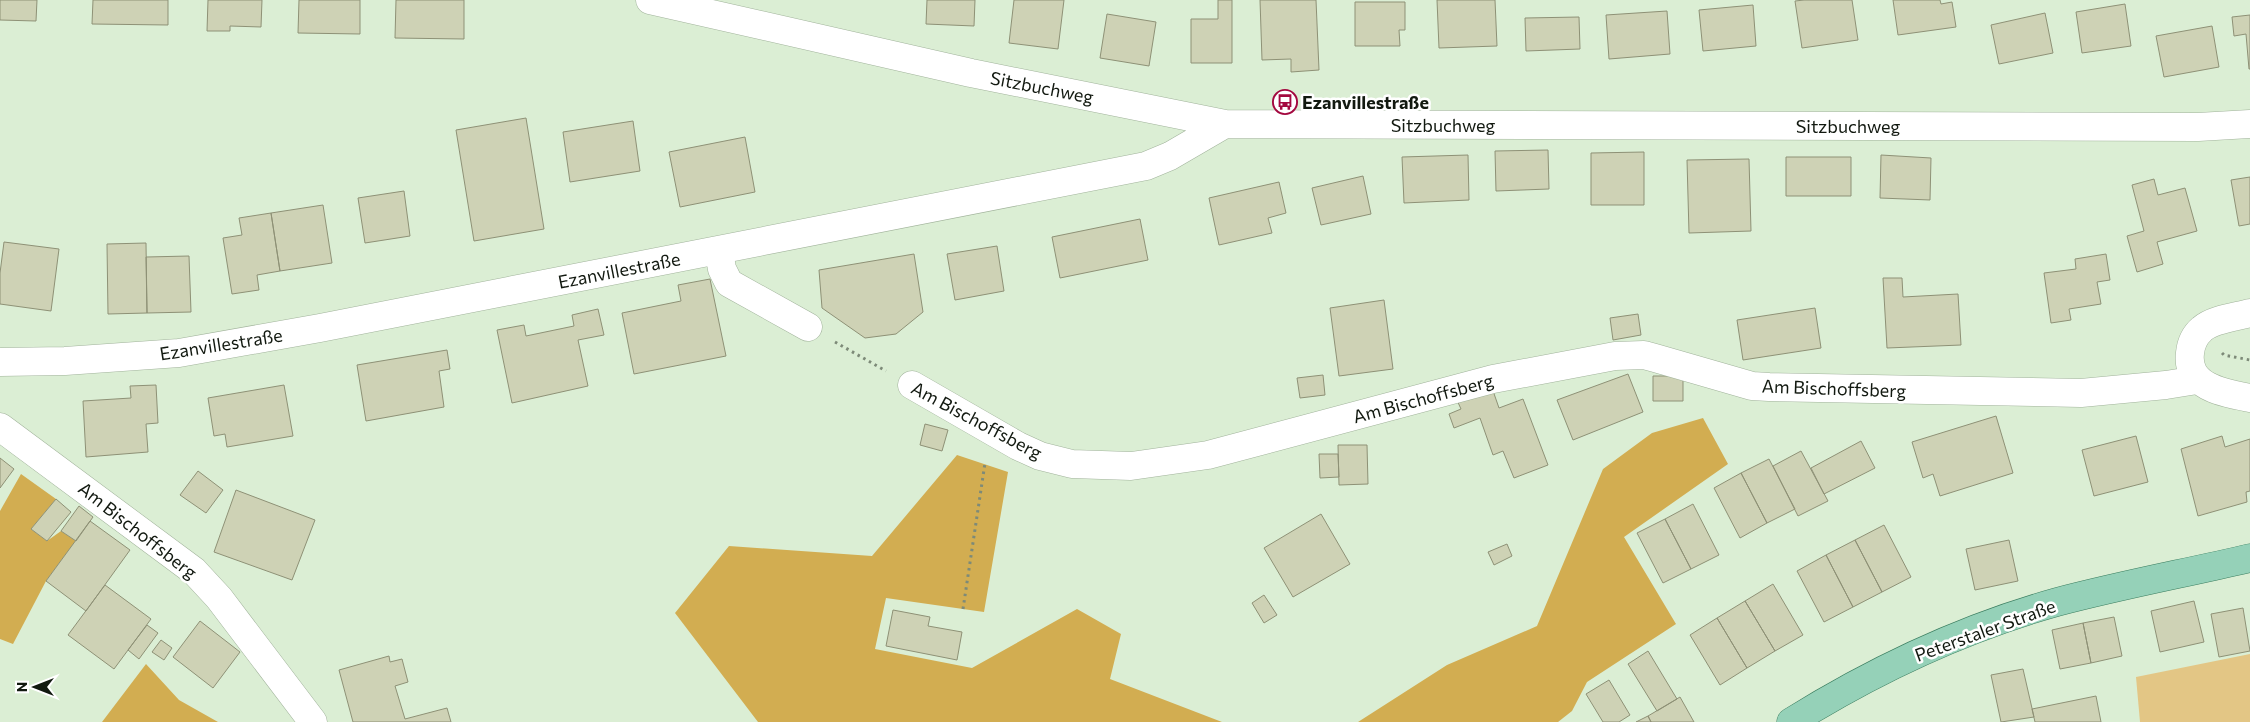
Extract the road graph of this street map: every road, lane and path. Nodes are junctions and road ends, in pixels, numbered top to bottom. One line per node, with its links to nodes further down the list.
1 (650, 0): 2 (street, Sitzbuchweg)
2 (1225, 124): 3 (street, Sitzbuchweg); 4 (street, Ezanvillestraße)
3 (2250, 124)
4 (719, 251): 6 (street); 7 (street, Ezanvillestraße)
5 (2250, 313): 8 (street)
6 (808, 327): 9 (path, Am Bischoffsberg)
7 (0, 362)
8 (2197, 380): 10 (street); 12 (street, Am Bischoffsberg)
9 (912, 385): 12 (street, Am Bischoffsberg)
10 (2250, 398)
11 (0, 427): 15 (street, Am Bischoffsberg)
12 (990, 430): 14 (path)
13 (2250, 558): 16 (main road, Peterstaler Straße)
14 (964, 609)
15 (313, 722)
16 (1791, 722)

